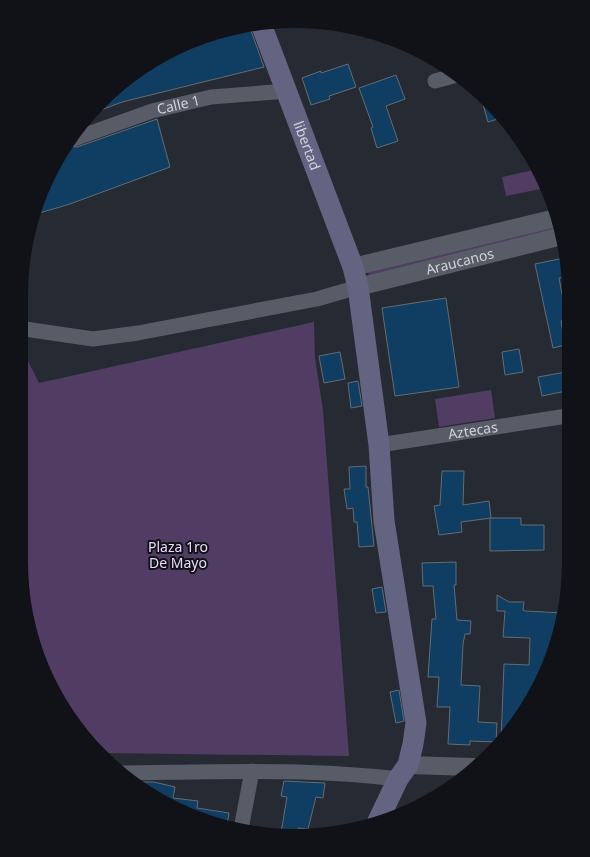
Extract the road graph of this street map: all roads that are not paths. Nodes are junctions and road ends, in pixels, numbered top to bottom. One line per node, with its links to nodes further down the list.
1 (263, 30): 4 (main road, libertad)
2 (449, 77): 3 (street)
3 (435, 81)
4 (287, 91): 5 (street, Calle 1); 8 (main road, libertad)
5 (80, 137)
6 (551, 219): 8 (street, Araucanos)
7 (556, 237): 8 (street, Araucanos)
8 (355, 277): 9 (street); 11 (main road, libertad)
9 (28, 329)
10 (562, 417): 11 (street, Aztecas)
11 (379, 445): 14 (main road, libertad)
12 (466, 768): 14 (street)
13 (252, 771): 14 (street); 15 (street); 17 (street)
14 (403, 772): 16 (main road, libertad)
15 (131, 773)
16 (381, 815)
17 (241, 824)

